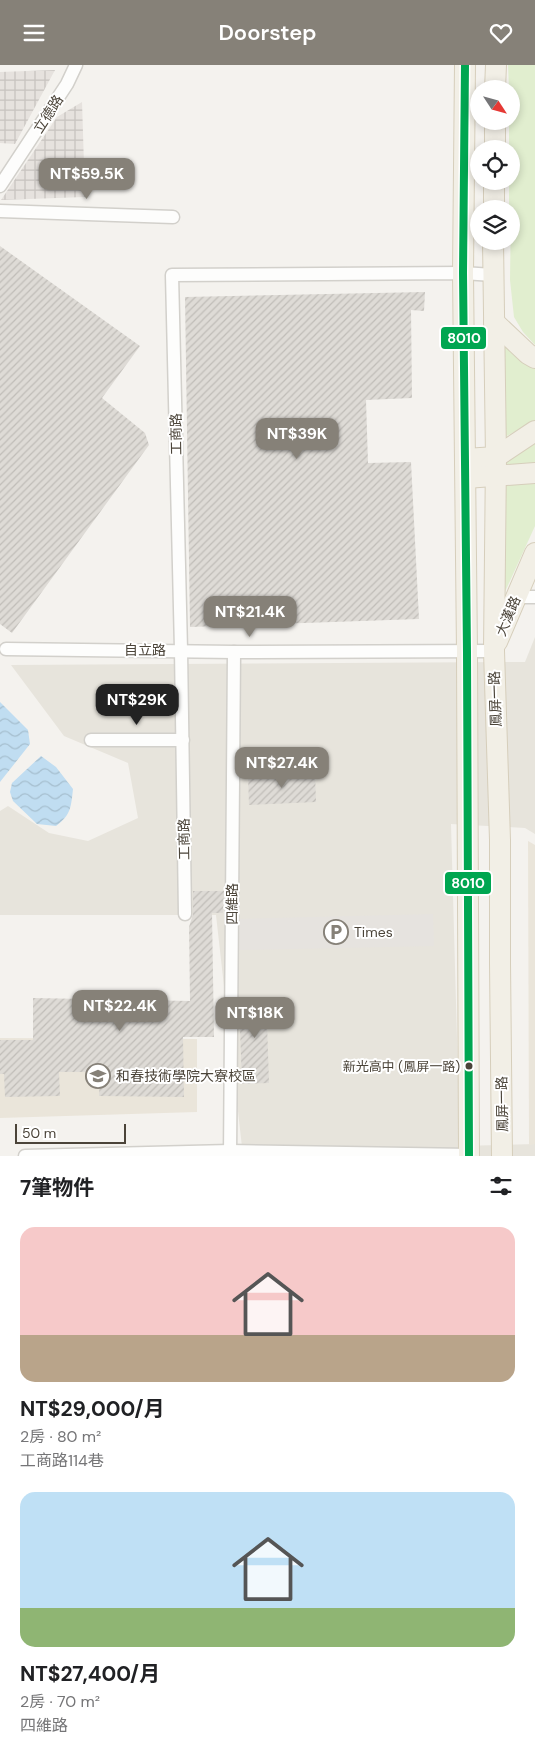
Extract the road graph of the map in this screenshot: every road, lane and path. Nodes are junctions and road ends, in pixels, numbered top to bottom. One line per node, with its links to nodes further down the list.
1 (76, 65): 5 (street, 立德路)
2 (465, 65): 9 (main road, 鳳屏一路)
3 (496, 65): 4 (main road)
4 (495, 80)
5 (0, 186)
6 (0, 211): 7 (street)
7 (173, 217)
8 (494, 250): 10 (main road, 鳳屏一路)
9 (463, 273): 10 (street, 工商路); 15 (main road, 鳳屏一路); 20 (street, 工商路)
10 (493, 275): 11 (main road, 鳳屏一路)
11 (494, 322): 12 (main road); 14 (main road, 鳳屏一路)
12 (535, 358)
13 (535, 431): 14 (main road)
14 (496, 467): 15 (main road); 16 (main road); 21 (main road, 鳳屏一路)
15 (466, 468): 23 (main road, 鳳屏一路)
16 (535, 473)
17 (535, 553): 18 (main road, 大漢路)
18 (526, 597): 21 (main road, 大漢路)
19 (6, 649): 20 (street, 自立路)
20 (181, 650): 22 (street, 自立路); 25 (street, 工商路)
21 (494, 651): 23 (street, 自立路); 30 (main road, 鳳屏一路)
22 (234, 652): 23 (street, 自立路); 27 (street, 四維路)
23 (467, 652): 28 (main road, 鳳屏一路)
24 (91, 740): 25 (street)
25 (183, 740): 26 (street, 工商路)
26 (185, 914)
27 (230, 1154): 28 (street); 29 (street)
28 (469, 1155)
29 (25, 1156)
30 (502, 1156)

